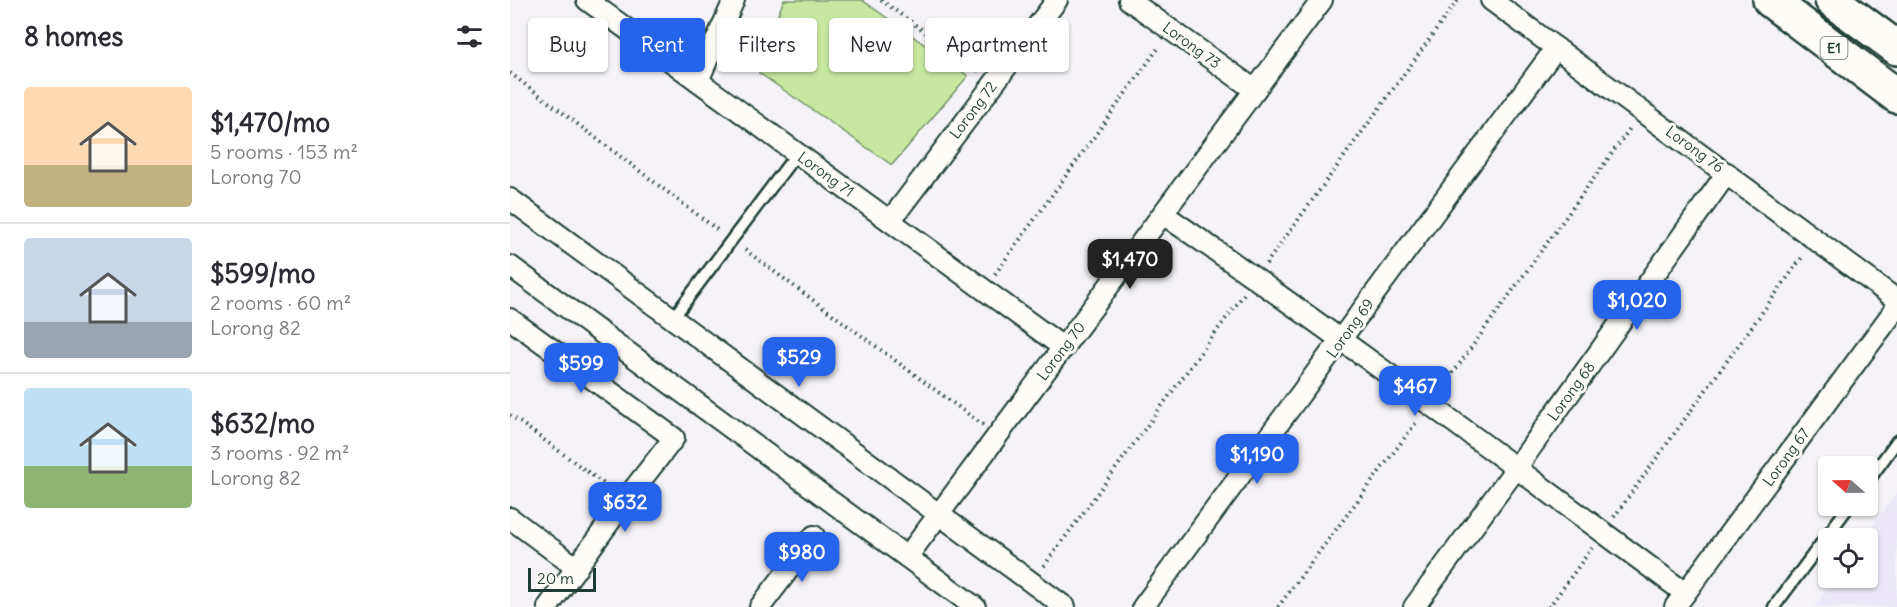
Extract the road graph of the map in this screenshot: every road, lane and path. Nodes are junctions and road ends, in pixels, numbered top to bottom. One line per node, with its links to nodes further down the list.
1 (587, 0): 15 (street, Lorong 71)
2 (734, 0): 15 (street)
3 (881, 0): 16 (path)
4 (1057, 0): 16 (street, Lorong 72)
5 (1129, 0): 11 (street, Lorong 73)
6 (1322, 0): 17 (street, Lorong 70)
7 (1458, 0): 28 (path)
8 (1491, 0): 12 (street, Lorong 76)
9 (1770, 0): 18 (highway, E1)
10 (1832, 0): 13 (highway, E1)
11 (1171, 30): 17 (street, Lorong 73); 29 (path)
12 (1556, 48): 19 (street, Lorong 76); 34 (street, Lorong 69)
13 (1897, 48)
14 (510, 72): 26 (path)
15 (698, 81): 20 (street, Lorong 71)
16 (995, 82): 24 (street, Lorong 72)
17 (1255, 90): 23 (street, Lorong 70)
18 (1897, 96)
19 (1642, 111): 21 (street, Lorong 76); 36 (path)
20 (797, 153): 24 (street, Lorong 71); 26 (lane)
21 (1727, 173): 25 (street, Lorong 76); 40 (street, Lorong 68)
22 (510, 199): 32 (street)
23 (1163, 214): 28 (street); 35 (street, Lorong 70)
24 (890, 221): 29 (street, Lorong 71)
25 (1816, 239): 30 (street, Lorong 76); 46 (path)
26 (730, 240): 32 (lane); 38 (path)
27 (510, 266): 48 (street)
28 (1256, 278): 34 (street); 50 (path)
29 (984, 289): 35 (street, Lorong 71)
30 (1897, 300)
31 (1897, 307): 51 (street, Lorong 67)
32 (673, 318): 43 (street)
33 (510, 320): 42 (street)
34 (1342, 341): 36 (street); 56 (street, Lorong 69)
35 (1064, 348): 38 (street, Lorong 70)
36 (1430, 404): 40 (street); 57 (path)
37 (510, 415): 42 (path)
38 (998, 436): 43 (street, Lorong 70)
39 (1897, 441): 41 (lane)
40 (1517, 467): 46 (street); 58 (street, Lorong 68)
41 (1878, 467)
42 (626, 499): 49 (street)
43 (940, 514): 48 (street, Lorong 70); 50 (street)
44 (1842, 516): 60 (lane)
45 (510, 518): 49 (street)
46 (1603, 532): 51 (street); 59 (path)
47 (814, 536): 53 (street)
48 (908, 557): 54 (street)
49 (577, 568): 52 (street)
50 (1032, 582): 55 (street)
51 (1680, 600)
52 (548, 607)
53 (760, 607)
54 (975, 607)
55 (1065, 607)
56 (1143, 607)
57 (1278, 607)
58 (1413, 607)
59 (1549, 607)
60 (1774, 607)

